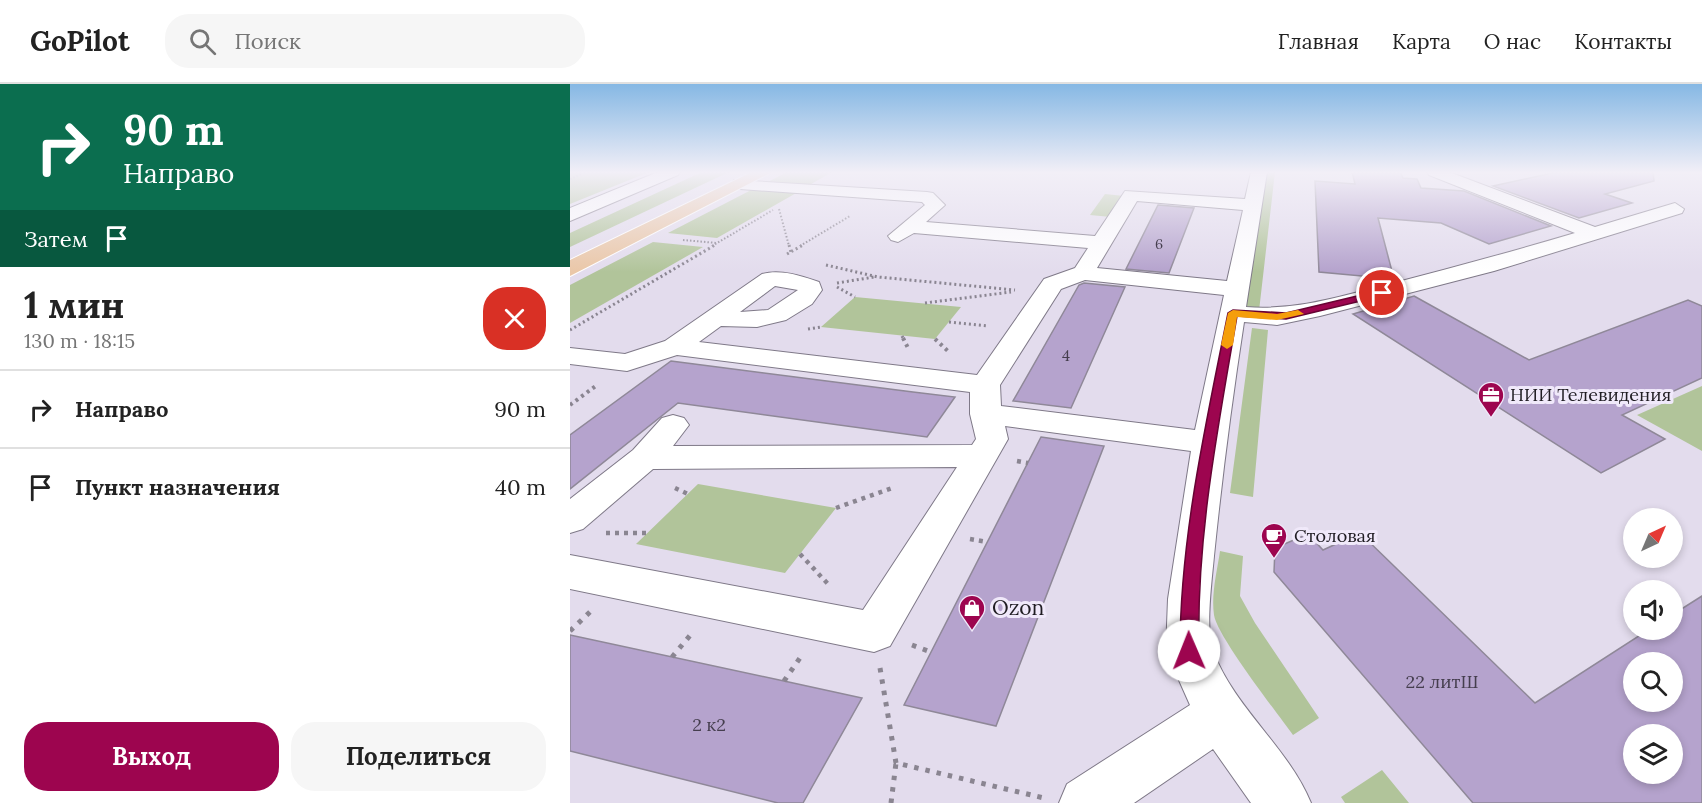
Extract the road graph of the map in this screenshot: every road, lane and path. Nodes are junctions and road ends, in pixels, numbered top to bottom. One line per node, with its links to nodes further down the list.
1 (592, 206): 9 (street)
2 (678, 206): 15 (main road)
3 (689, 206): 16 (main road)
4 (934, 206): 13 (street)
5 (1122, 206): 13 (street)
6 (1252, 206): 22 (street)
7 (1522, 206): 10 (street)
8 (1675, 209): 10 (street)
9 (570, 215)
10 (1594, 233): 22 (street)
11 (676, 239): 12 (path)
12 (717, 243): 14 (path); 26 (path)
13 (1101, 243): 17 (street)
14 (791, 252)
15 (570, 253)
16 (570, 269)
17 (1083, 273): 22 (street); 30 (street)
18 (815, 276): 19 (path); 19 (path); 24 (street); 24 (street)
19 (878, 277): 20 (path)
20 (1019, 291): 21 (path); 23 (path)
21 (1012, 300)
22 (1235, 301): 32 (street)
23 (925, 303)
24 (716, 318): 28 (street)
25 (949, 322): 27 (path)
26 (570, 330)
27 (987, 334)
28 (675, 347): 29 (street); 30 (street)
29 (570, 356)
30 (985, 400): 32 (street); 33 (street)
31 (674, 425): 34 (street)
32 (1209, 443): 38 (street)
33 (982, 456): 34 (street); 37 (street)
34 (645, 458): 35 (street)
35 (570, 519)
36 (570, 572): 37 (street)
37 (874, 632): 39 (path)
38 (1219, 715): 40 (street); 42 (street)
39 (896, 763): 40 (path); 41 (path)
40 (1071, 802)
41 (891, 803)
42 (1284, 803)

